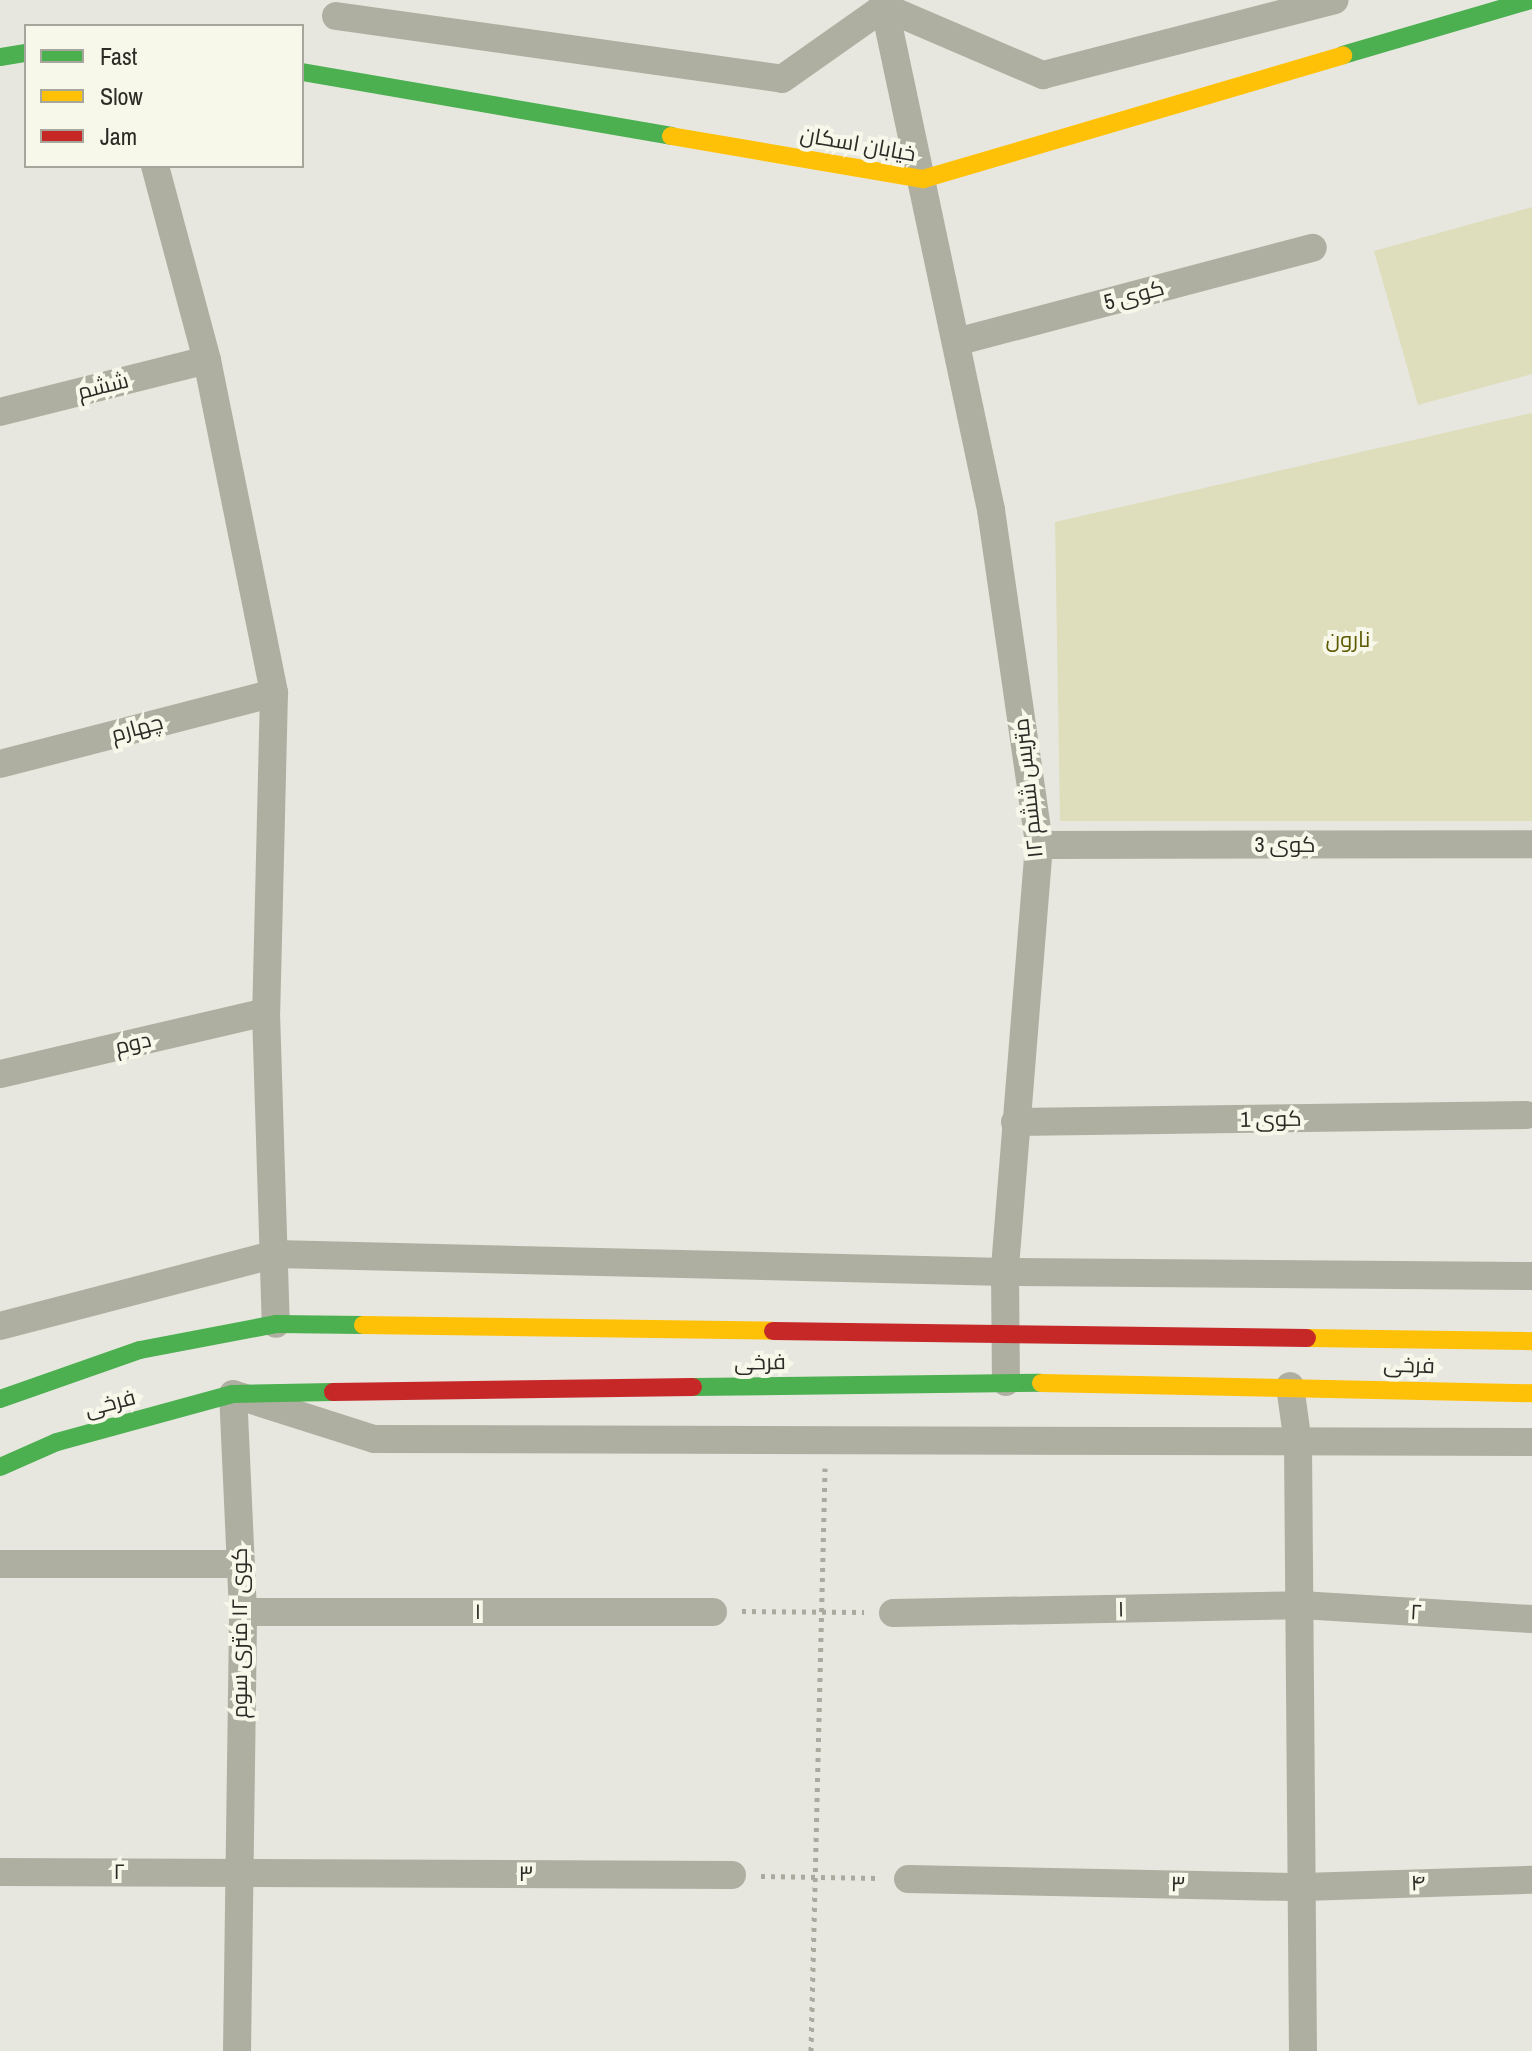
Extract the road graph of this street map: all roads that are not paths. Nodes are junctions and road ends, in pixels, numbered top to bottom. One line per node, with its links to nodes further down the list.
1 (1335, 0): 3 (street)
2 (1531, 0): 9 (main road, خیابان اسکان)
3 (883, 3): 4 (street); 9 (street, ۱۲ متریس ششم)
4 (336, 16)
5 (24, 53): 6 (main road)
6 (0, 57)
7 (304, 72): 9 (main road, خیابان اسکان)
8 (156, 168): 12 (street)
9 (923, 179): 11 (street, ۱۲ متریس ششم)
10 (1313, 248): 11 (street, کوی 5)
11 (956, 342): 17 (street, ۱۲ متریس ششم)
12 (207, 360): 13 (street, ششم); 14 (street)
13 (0, 412)
14 (274, 693): 15 (street, چهارم); 18 (street)
15 (0, 764)
16 (1532, 844): 17 (street, کوی 3)
17 (1039, 845): 21 (street, ۱۲ متریس ششم)
18 (266, 1012): 19 (street, دوم); 22 (street)
19 (0, 1074)
20 (1526, 1115): 21 (street, کوی 1)
21 (1015, 1122): 23 (street, ۱۲ متریس ششم)
22 (276, 1254): 23 (street); 25 (street); 26 (street)
23 (1005, 1272): 24 (street); 27 (street, ۱۲ متریس ششم)
24 (1532, 1276)
25 (276, 1324): 27 (main road, فرخی); 33 (main road, فرخی)
26 (0, 1326)
27 (1005, 1334): 28 (main road, فرخی); 29 (street, ۱۲ متریس ششم)
28 (1532, 1341)
29 (1006, 1382): 30 (main road, فرخی); 32 (main road, فرخی)
30 (1290, 1386): 31 (main road, فرخی); 35 (street)
31 (1532, 1393)
32 (233, 1394): 35 (street); 36 (main road, فرخی); 38 (street, کوی ۱۲ متری سوم)
33 (0, 1399)
34 (1532, 1442): 35 (street)
35 (1298, 1444): 39 (street)
36 (0, 1467)
37 (0, 1564): 38 (street)
38 (241, 1564): 40 (street, کوی ۱۲ متری سوم)
39 (1301, 1605): 42 (street, ۱); 43 (street, ۲); 49 (street)
40 (243, 1612): 41 (street, ۱); 44 (street, کوی ۱۲ متری سوم)
41 (713, 1612)
42 (893, 1613)
43 (1532, 1619)
44 (239, 1871): 45 (street, ۲); 46 (street, ۳); 50 (street, کوی ۱۲ متری سوم)
45 (0, 1872)
46 (732, 1875)
47 (908, 1879): 49 (street, ۳)
48 (1532, 1880): 49 (street, ۴)
49 (1303, 1887): 51 (street)
50 (237, 2051)
51 (1303, 2051)

